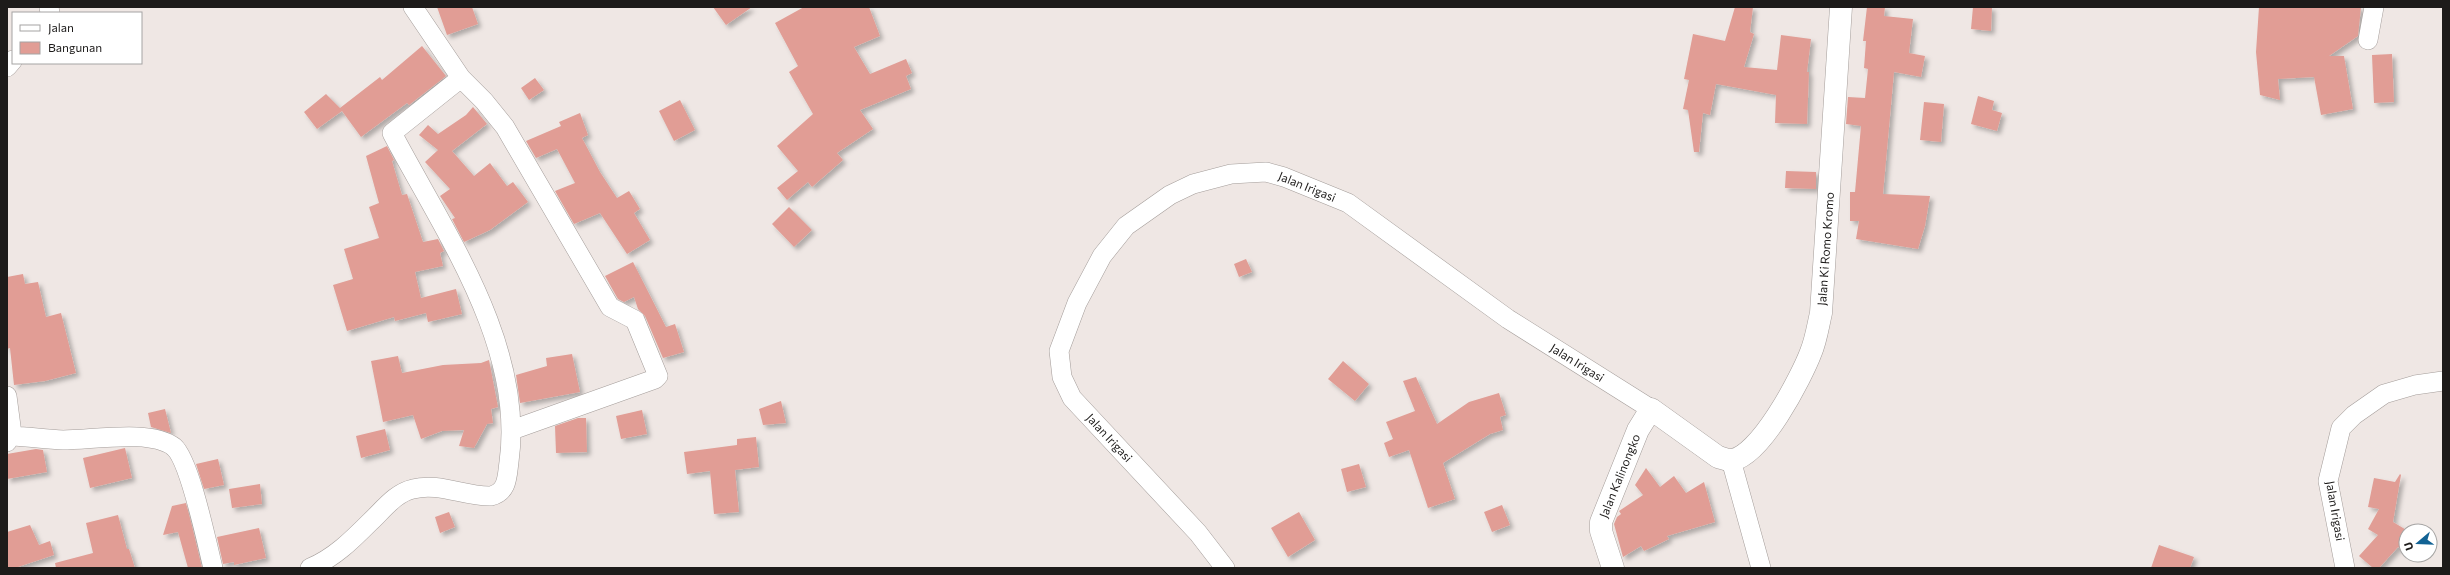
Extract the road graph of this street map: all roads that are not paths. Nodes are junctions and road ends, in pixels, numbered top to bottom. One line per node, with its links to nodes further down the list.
1 (413, 7): 5 (street)
2 (1841, 7): 11 (street, Jalan Ki Romo Kromo)
3 (2374, 7): 4 (street)
4 (2368, 40)
5 (462, 78): 9 (street); 9 (street)
6 (2443, 381): 17 (street, Jalan Irigasi)
7 (7, 396): 10 (street)
8 (1651, 409): 11 (street, Jalan Irigasi); 14 (street, Jalan Irigasi); 15 (street, Jalan Kalinongko)
9 (512, 430): 13 (street)
10 (9, 439): 12 (street)
11 (1731, 460): 16 (street)
12 (213, 568)
13 (310, 568)
14 (1225, 568)
15 (1613, 568)
16 (1761, 568)
17 (2344, 568)

